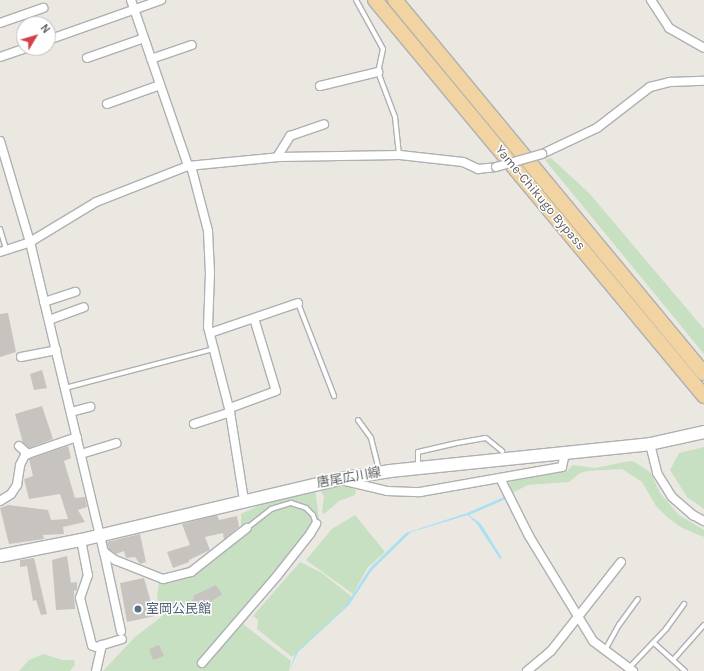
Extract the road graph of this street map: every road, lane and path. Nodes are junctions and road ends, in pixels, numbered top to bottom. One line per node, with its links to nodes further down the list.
1 (131, 0): 8 (street)
2 (161, 0): 8 (street)
3 (356, 0): 18 (lane)
4 (375, 0): 45 (highway, Yame-Chikugo Bypass)
5 (395, 0): 42 (highway, Yame-Chikugo Bypass)
6 (651, 0): 13 (street)
7 (43, 8): 9 (street)
8 (134, 9): 10 (street); 11 (street)
9 (0, 23)
10 (56, 37)
11 (144, 38): 16 (street); 17 (street)
12 (192, 45): 17 (street)
13 (704, 48)
14 (16, 51): 15 (street)
15 (0, 57)
16 (86, 58)
17 (151, 60): 20 (street)
18 (378, 72): 21 (street); 26 (lane)
19 (704, 81): 26 (street, bridge)
20 (160, 85): 22 (street); 28 (street)
21 (320, 86)
22 (107, 104)
23 (324, 124): 27 (street)
24 (0, 140): 25 (street)
25 (1, 150): 30 (street)
26 (399, 155): 27 (street)
27 (277, 157): 28 (street)
28 (189, 166): 30 (street); 38 (street)
29 (0, 229): 31 (lane)
30 (30, 242): 31 (street); 33 (street)
31 (3, 250)
32 (75, 292): 33 (street)
33 (44, 302): 37 (street)
34 (298, 303): 36 (street); 44 (lane)
35 (84, 307): 37 (street)
36 (254, 318): 38 (street); 47 (street)
37 (48, 320): 40 (street)
38 (210, 333): 39 (street)
39 (214, 349): 43 (lane); 47 (street)
40 (56, 350): 41 (street); 43 (street)
41 (21, 357)
42 (704, 373)
43 (65, 388): 48 (street)
44 (334, 396)
45 (704, 396)
46 (90, 407): 48 (street)
47 (230, 410): 50 (street); 64 (street)
48 (71, 412): 52 (street)
49 (358, 420): 61 (lane)
50 (194, 424)
51 (704, 432): 54 (main road, 唐尾広川線)
52 (77, 437): 58 (street); 59 (street)
53 (116, 443): 59 (street)
54 (650, 444): 57 (main road, 唐尾広川線); 66 (street)
55 (19, 446): 58 (street)
56 (502, 451): 60 (lane)
57 (565, 453): 60 (main road, 唐尾広川線); 62 (street)
58 (28, 454): 65 (street)
59 (81, 454): 69 (street)
60 (418, 468): 61 (main road, 唐尾広川線)
61 (380, 473): 63 (main road, 唐尾広川線)
62 (500, 478): 63 (street); 76 (street)
63 (339, 479): 64 (main road, 唐尾広川線)
64 (244, 500): 69 (main road, 唐尾広川線)
65 (0, 501)
66 (704, 521)
67 (316, 524): 68 (lane); 82 (street)
68 (247, 528): 71 (street)
69 (100, 536): 70 (main road, 唐尾広川線); 71 (street)
70 (81, 540): 72 (main road, 唐尾広川線); 79 (street)
71 (104, 552): 79 (street)
72 (0, 556)
73 (621, 562): 76 (street)
74 (638, 599): 80 (lane)
75 (684, 604): 78 (lane)
76 (579, 616): 80 (street); 85 (street)
77 (704, 625): 81 (lane)
78 (654, 643): 81 (lane); 83 (lane)
79 (102, 646): 84 (street)
80 (605, 650): 83 (street)
81 (673, 660): 86 (lane)
82 (202, 663)
83 (631, 670)
84 (96, 671)
85 (527, 671)
86 (685, 671)

